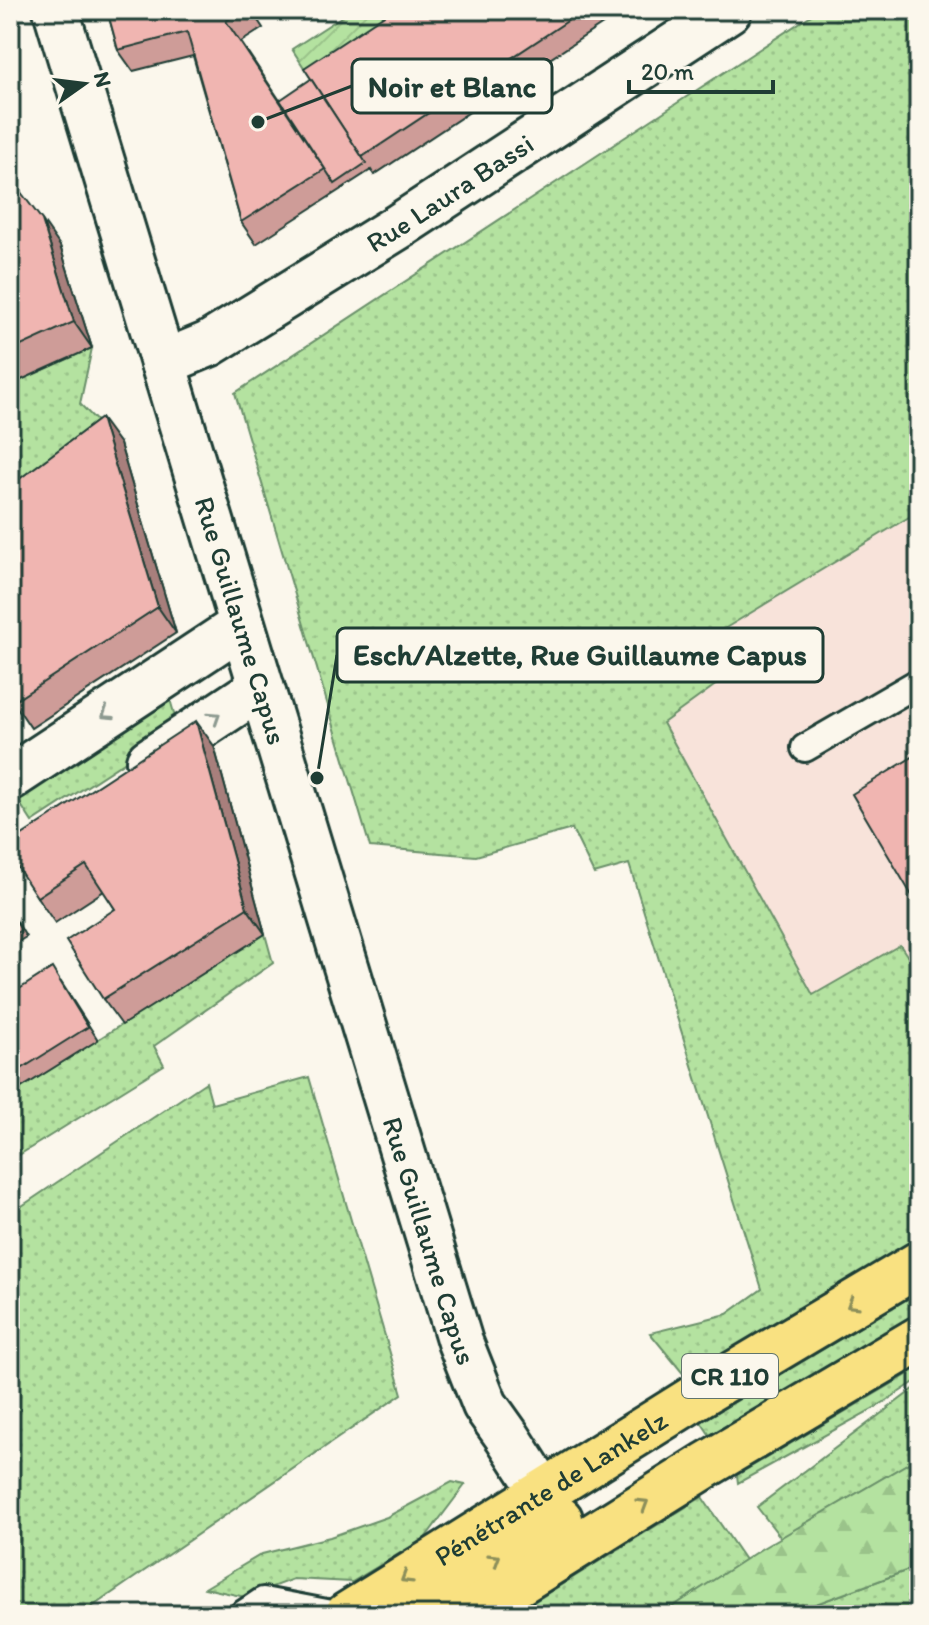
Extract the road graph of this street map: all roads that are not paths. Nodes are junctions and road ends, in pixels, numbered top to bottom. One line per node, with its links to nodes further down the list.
1 (56, 10): 3 (street, Rue Guillaume Capus)
2 (715, 14): 3 (street, Rue Laura Bassi)
3 (163, 363): 4 (street, Rue Guillaume Capus)
4 (242, 625): 6 (street, Rue Guillaume Capus); 8 (street, one-way to 8)
5 (919, 682): 7 (lane)
6 (261, 687): 9 (street, one-way to 6); 12 (street, Rue Guillaume Capus)
7 (805, 748)
8 (10, 778)
9 (116, 783)
10 (919, 1264): 12 (main road, Pénétrante de Lankelz / CR 110, one-way to 12)
11 (919, 1339): 12 (main road, Pénétrante de Lankelz / CR 110, one-way to 11)
12 (560, 1519): 15 (main road, Pénétrante de Lankelz / CR 110, one-way to 15); 16 (main road, CR 110, one-way to 12); 17 (main road, Pénétrante de Lankelz / CR 110)
13 (242, 1615): 14 (lane)
14 (337, 1615)
15 (347, 1615)
16 (405, 1615)
17 (467, 1615)

